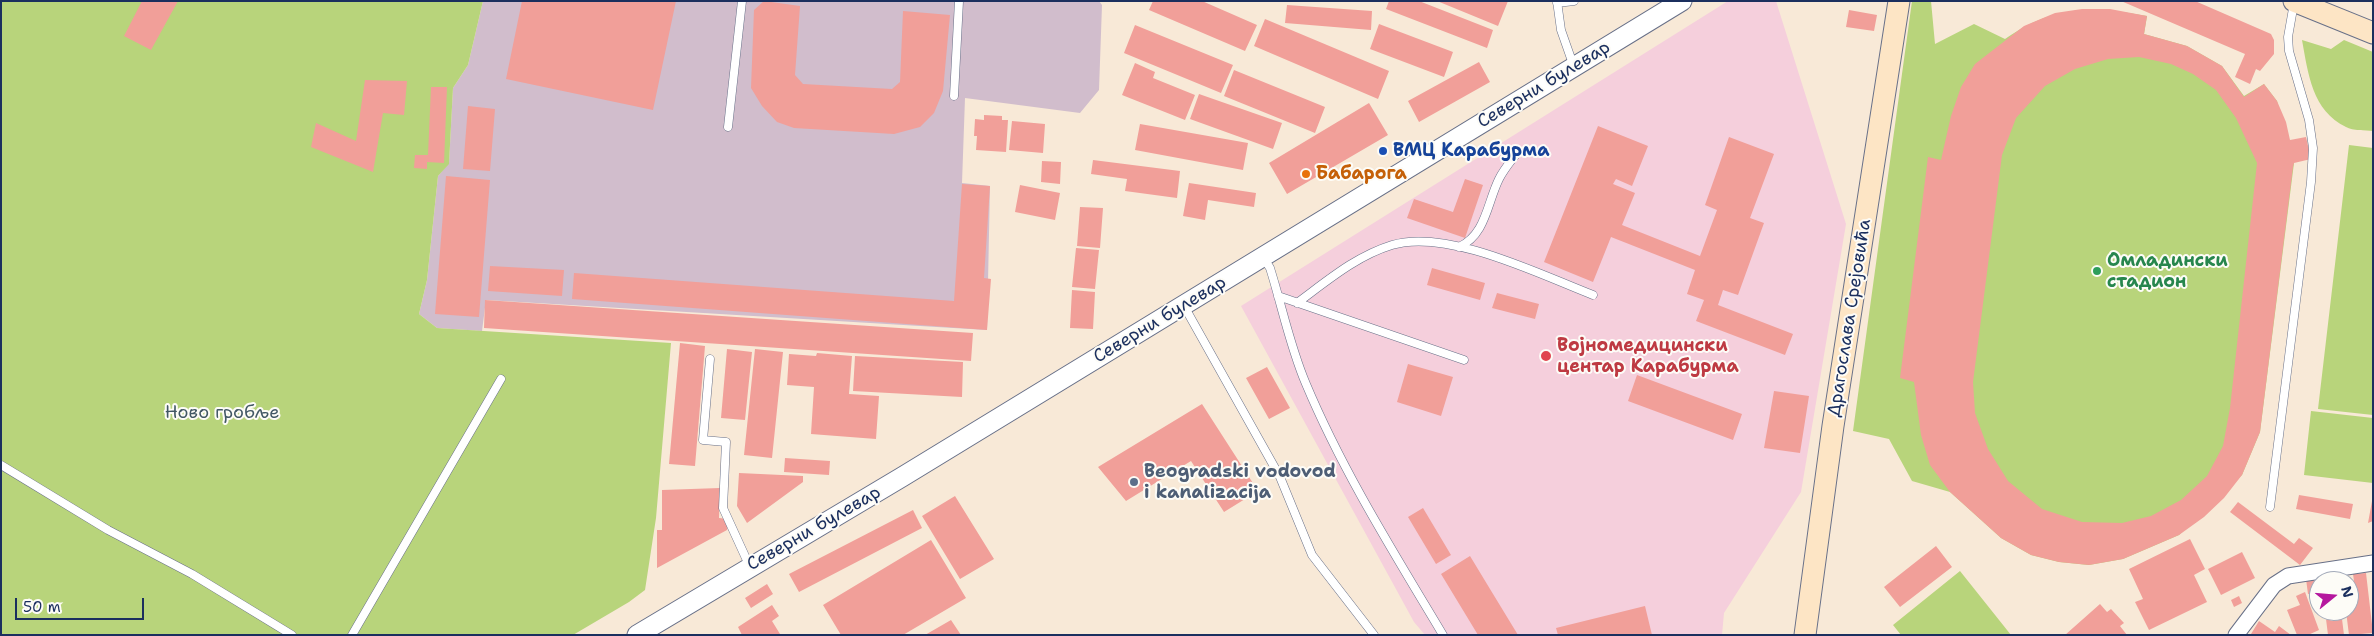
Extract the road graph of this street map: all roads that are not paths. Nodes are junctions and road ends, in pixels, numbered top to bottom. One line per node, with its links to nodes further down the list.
1 (742, 1): 11 (lane)
2 (959, 1): 10 (lane)
3 (1574, 1): 7 (lane)
4 (1682, 1): 9 (street, Северни булевар)
5 (1899, 1): 31 (main road, Драгослава Срејовића)
6 (2294, 1): 8 (main road); 23 (lane)
7 (1557, 2): 9 (lane)
8 (2373, 33)
9 (1574, 67): 14 (street, Северни булевар)
10 (954, 96)
11 (728, 127)
12 (1517, 153): 13 (lane)
13 (1459, 247): 15 (lane); 17 (lane)
14 (1263, 257): 16 (lane); 18 (street, Северни булевар)
15 (1593, 295)
16 (1278, 296): 17 (lane); 30 (lane)
17 (1297, 302): 20 (lane)
18 (1184, 306): 25 (street, Северни булевар); 29 (lane)
19 (710, 359): 25 (lane)
20 (1464, 360)
21 (500, 379): 27 (lane)
22 (1, 464): 26 (lane)
23 (2270, 507)
24 (2373, 563): 32 (street)
25 (750, 567): 28 (street, Северни булевар)
26 (292, 635)
27 (352, 635)
28 (637, 635)
29 (1374, 635)
30 (1443, 635)
31 (1805, 635)
32 (2236, 635)

